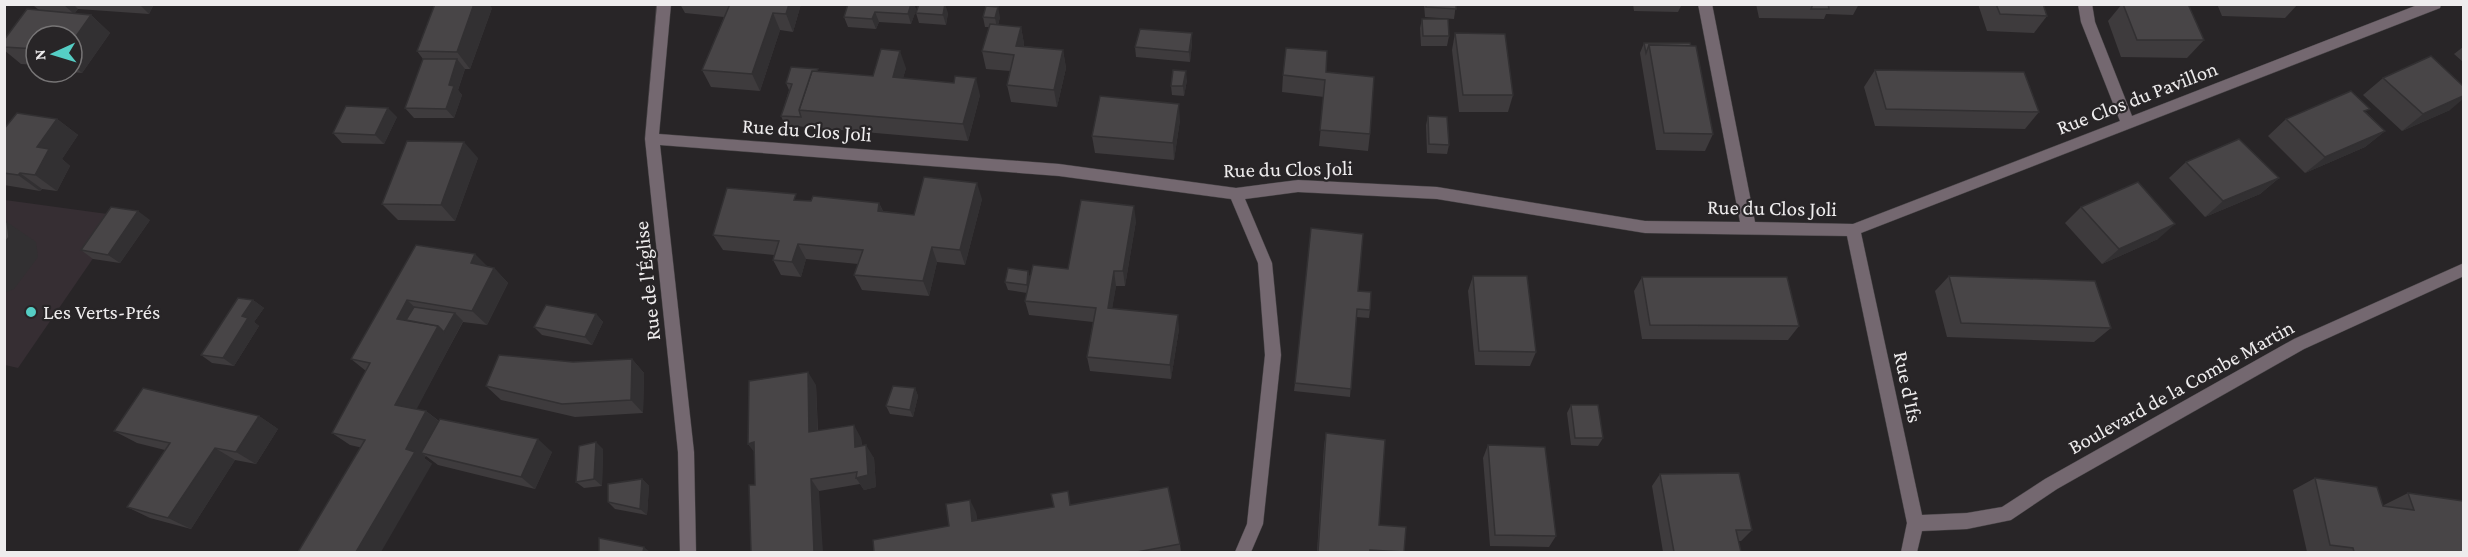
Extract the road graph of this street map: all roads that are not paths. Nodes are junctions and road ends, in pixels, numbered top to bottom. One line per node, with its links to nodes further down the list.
1 (664, 4): 6 (street, Rue de l'Église)
2 (1705, 4): 8 (street)
3 (2085, 4): 5 (street)
4 (2435, 4): 5 (street, Rue Clos du Pavillon)
5 (2128, 124): 9 (street, Rue Clos du Pavillon)
6 (652, 139): 7 (street, Rue du Clos Joli); 12 (street, Rue de l'Église)
7 (1236, 194): 8 (street, Rue du Clos Joli); 13 (street)
8 (1749, 229): 9 (street, Rue du Clos Joli)
9 (1853, 230): 11 (street, Rue d'Ifs)
10 (2463, 269): 11 (street, Boulevard de la Combe Martin)
11 (1915, 523): 14 (street, Rue d'Ifs)
12 (688, 552)
13 (1244, 552)
14 (1909, 552)

